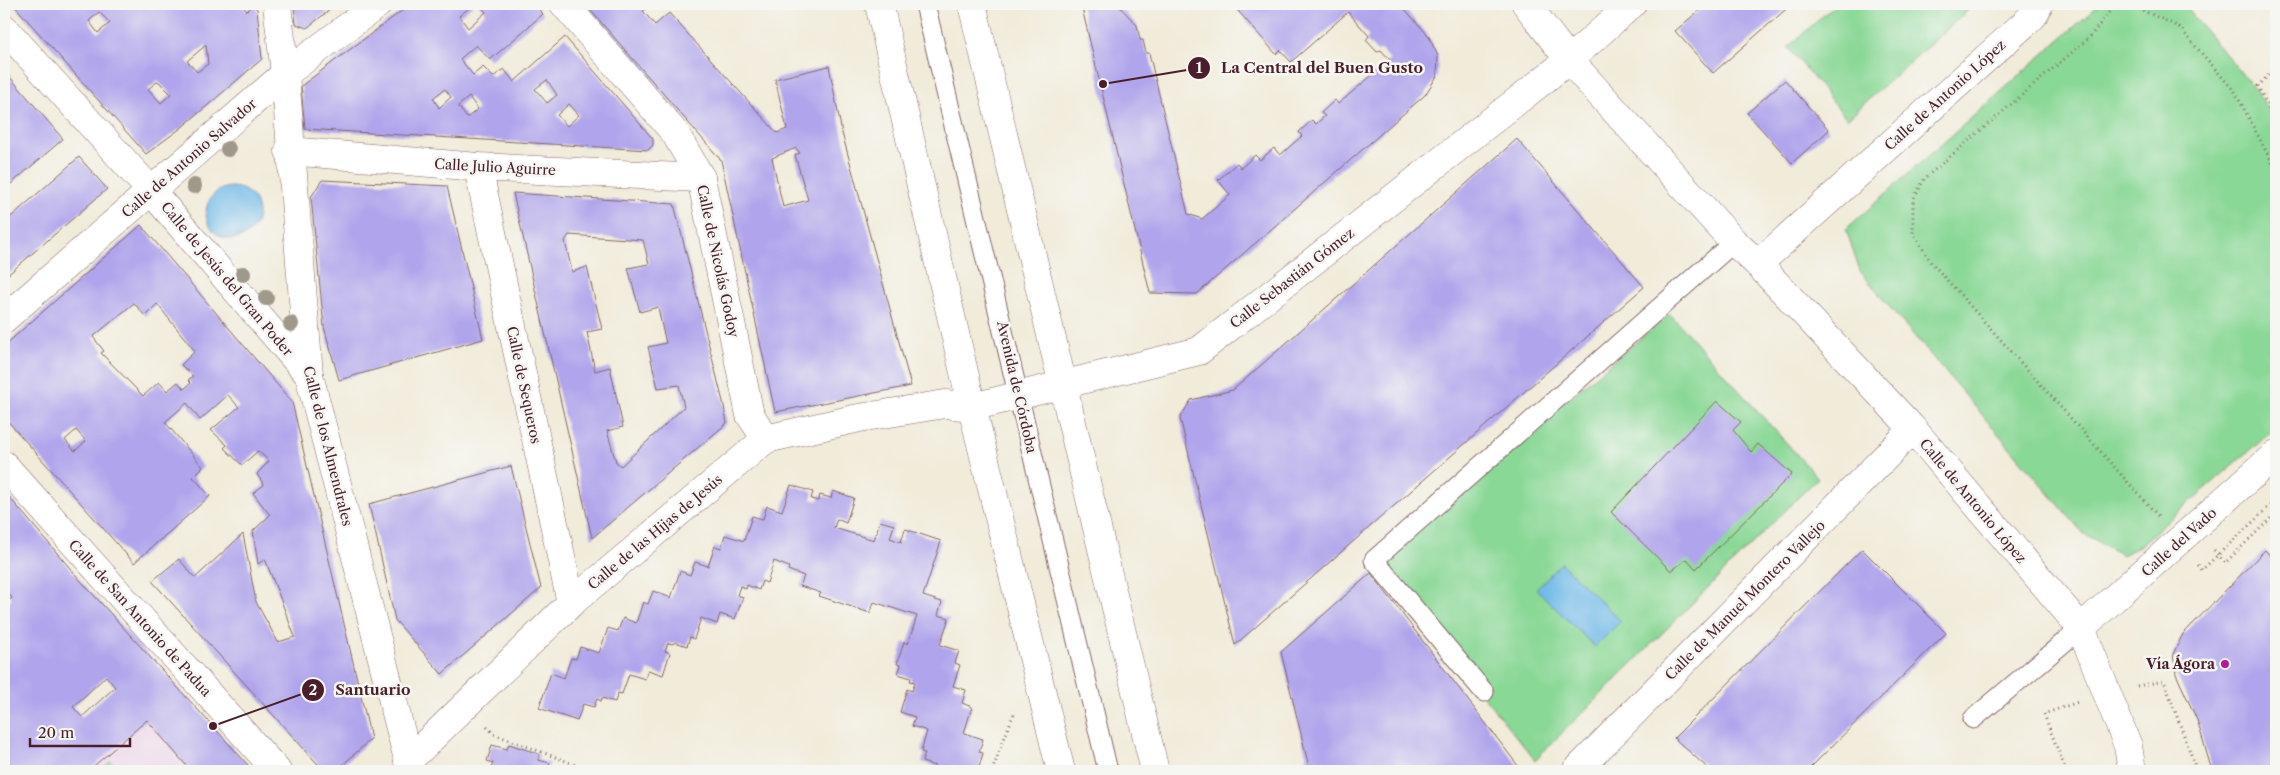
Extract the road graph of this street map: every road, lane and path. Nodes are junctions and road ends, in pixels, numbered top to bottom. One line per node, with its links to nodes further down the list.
1 (277, 4): 15 (street, Calle de los Almendrales)
2 (378, 4): 15 (street, Calle de Antonio Salvador)
3 (564, 4): 20 (street, Calle de Nicolás Godoy)
4 (879, 4): 28 (street)
5 (925, 4): 27 (lane, Avenida de Córdoba)
6 (972, 4): 26 (street)
7 (1526, 4): 13 (street, Calle de Antonio López)
8 (1632, 4): 13 (street)
9 (2039, 4): 23 (street, Calle de Antonio López)
10 (2115, 4): 35 (path)
11 (2129, 4): 19 (path)
12 (4, 28): 21 (street, Calle de Jesús del Gran Poder)
13 (1569, 60): 22 (street, Calle de Antonio López); 26 (street, Calle Sebastián Gómez)
14 (2276, 68): 16 (path)
15 (284, 74): 17 (street, Calle de los Almendrales); 21 (street, Calle de Antonio Salvador)
16 (2276, 123)
17 (289, 152): 18 (street, Calle Julio Aguirre); 25 (street, Calle de los Almendrales)
18 (478, 167): 20 (street, Calle Julio Aguirre); 37 (street, Calle de Sequeros)
19 (2276, 170)
20 (701, 178): 30 (street, Calle de Nicolás Godoy)
21 (152, 192): 24 (street, Calle de Antonio Salvador); 25 (street, Calle de Jesús del Gran Poder)
22 (1734, 242): 23 (street, Calle de Antonio López); 39 (lane)
23 (1758, 264): 29 (street, Calle de Antonio López)
24 (4, 319)
25 (309, 375): 44 (street, Calle de los Almendrales)
26 (1062, 386): 27 (street, Calle Sebastián Gómez); 50 (street)
27 (1019, 397): 28 (street, Calle Sebastián Gómez); 49 (lane, Avenida de Córdoba)
28 (972, 407): 30 (street, Calle de las Hijas de Jesús); 48 (street)
29 (1913, 429): 38 (street, Calle de Antonio López); 51 (street, Calle de Manuel Montero Vallejo)
30 (766, 439): 37 (street, Calle de las Hijas de Jesús)
31 (2276, 454): 35 (street, Calle del Vado)
32 (4, 465): 45 (street, Calle de San Antonio de Padua)
33 (2276, 500): 36 (path)
34 (2276, 513): 36 (path)
35 (2187, 536): 36 (path); 36 (path); 38 (street, Calle del Vado)
36 (2218, 555)
37 (571, 603): 40 (street, Calle de las Hijas de Jesús)
38 (2081, 628): 43 (lane); 53 (street, Calle de Antonio López)
39 (1484, 692)
40 (466, 705): 44 (street, Calle de las Hijas de Jesús); 46 (path)
41 (1014, 712): 47 (path)
42 (2044, 714): 52 (path)
43 (1973, 720)
44 (404, 768)
45 (277, 771)
46 (592, 771)
47 (992, 771)
48 (1061, 771)
49 (1108, 771)
50 (1155, 771)
51 (1576, 771)
52 (2066, 771)
53 (2132, 771)

